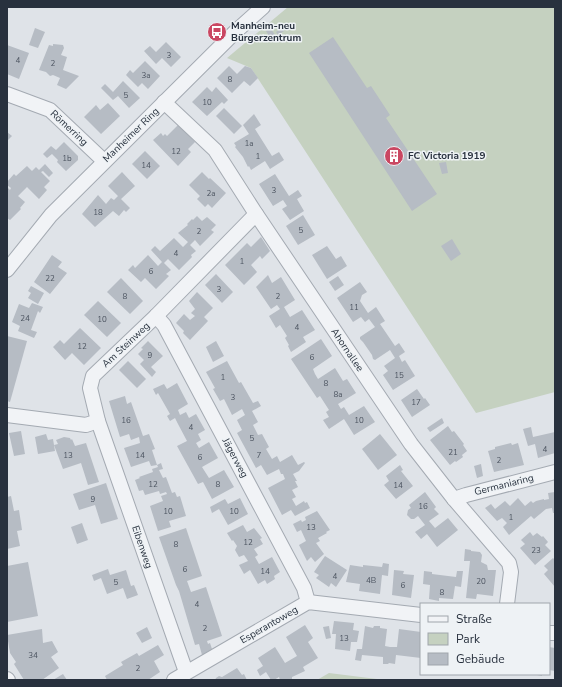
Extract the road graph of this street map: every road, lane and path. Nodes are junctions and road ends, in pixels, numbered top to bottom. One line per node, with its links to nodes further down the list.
1 (263, 7): 3 (street, Manheimer Ring)
2 (7, 94): 4 (street, Römerring)
3 (164, 102): 4 (street, Manheimer Ring); 5 (street, Ahornallee)
4 (104, 161): 6 (street, Manheimer Ring)
5 (256, 214): 7 (street, Am Steinweg); 11 (street, Ahornallee)
6 (7, 270)
7 (156, 316): 9 (street, Am Steinweg); 12 (street, Jägerweg)
8 (7, 414): 9 (street)
9 (98, 421): 15 (street, Eibenweg)
10 (555, 472): 11 (street, Germaniaring)
11 (454, 499): 13 (street, Ahornallee)
12 (308, 602): 14 (street, Esperantoweg); 15 (street, Esperantoweg)
13 (507, 603)
14 (420, 615)
15 (186, 672): 16 (street, Esperantoweg)
16 (174, 680)

